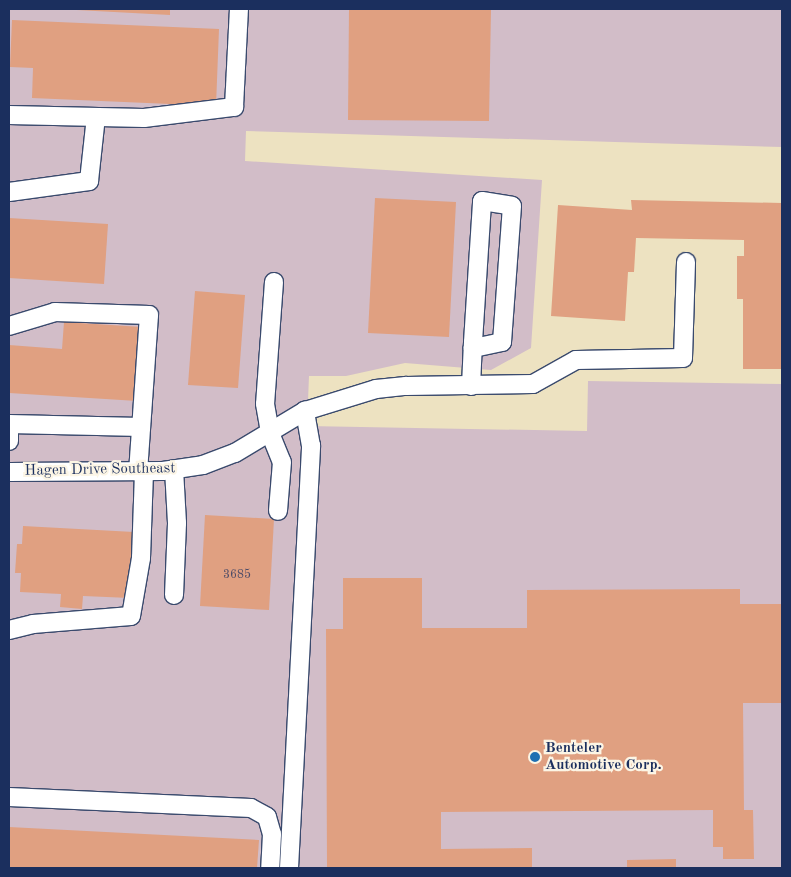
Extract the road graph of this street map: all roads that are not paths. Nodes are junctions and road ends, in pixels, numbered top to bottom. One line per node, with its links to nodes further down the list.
1 (239, 9): 3 (street)
2 (9, 115): 3 (street)
3 (96, 117): 4 (street)
4 (9, 192)
5 (686, 262): 9 (street, Hagen Drive Southeast)
6 (274, 282): 13 (street)
7 (9, 326): 12 (street)
8 (473, 348): 8 (street); 9 (street)
9 (471, 386): 10 (street, Hagen Drive Southeast)
10 (305, 411): 13 (street, Hagen Drive Southeast); 23 (street)
11 (9, 423): 12 (street); 14 (street)
12 (141, 427): 17 (street)
13 (270, 433): 15 (street, Hagen Drive Southeast); 18 (street)
14 (9, 440)
15 (174, 470): 17 (street, Hagen Drive Southeast); 19 (street)
16 (9, 472): 17 (street, Hagen Drive Southeast)
17 (141, 472): 20 (street)
18 (278, 511)
19 (174, 595)
20 (9, 630)
21 (9, 797): 22 (street)
22 (270, 868)
23 (289, 868)

